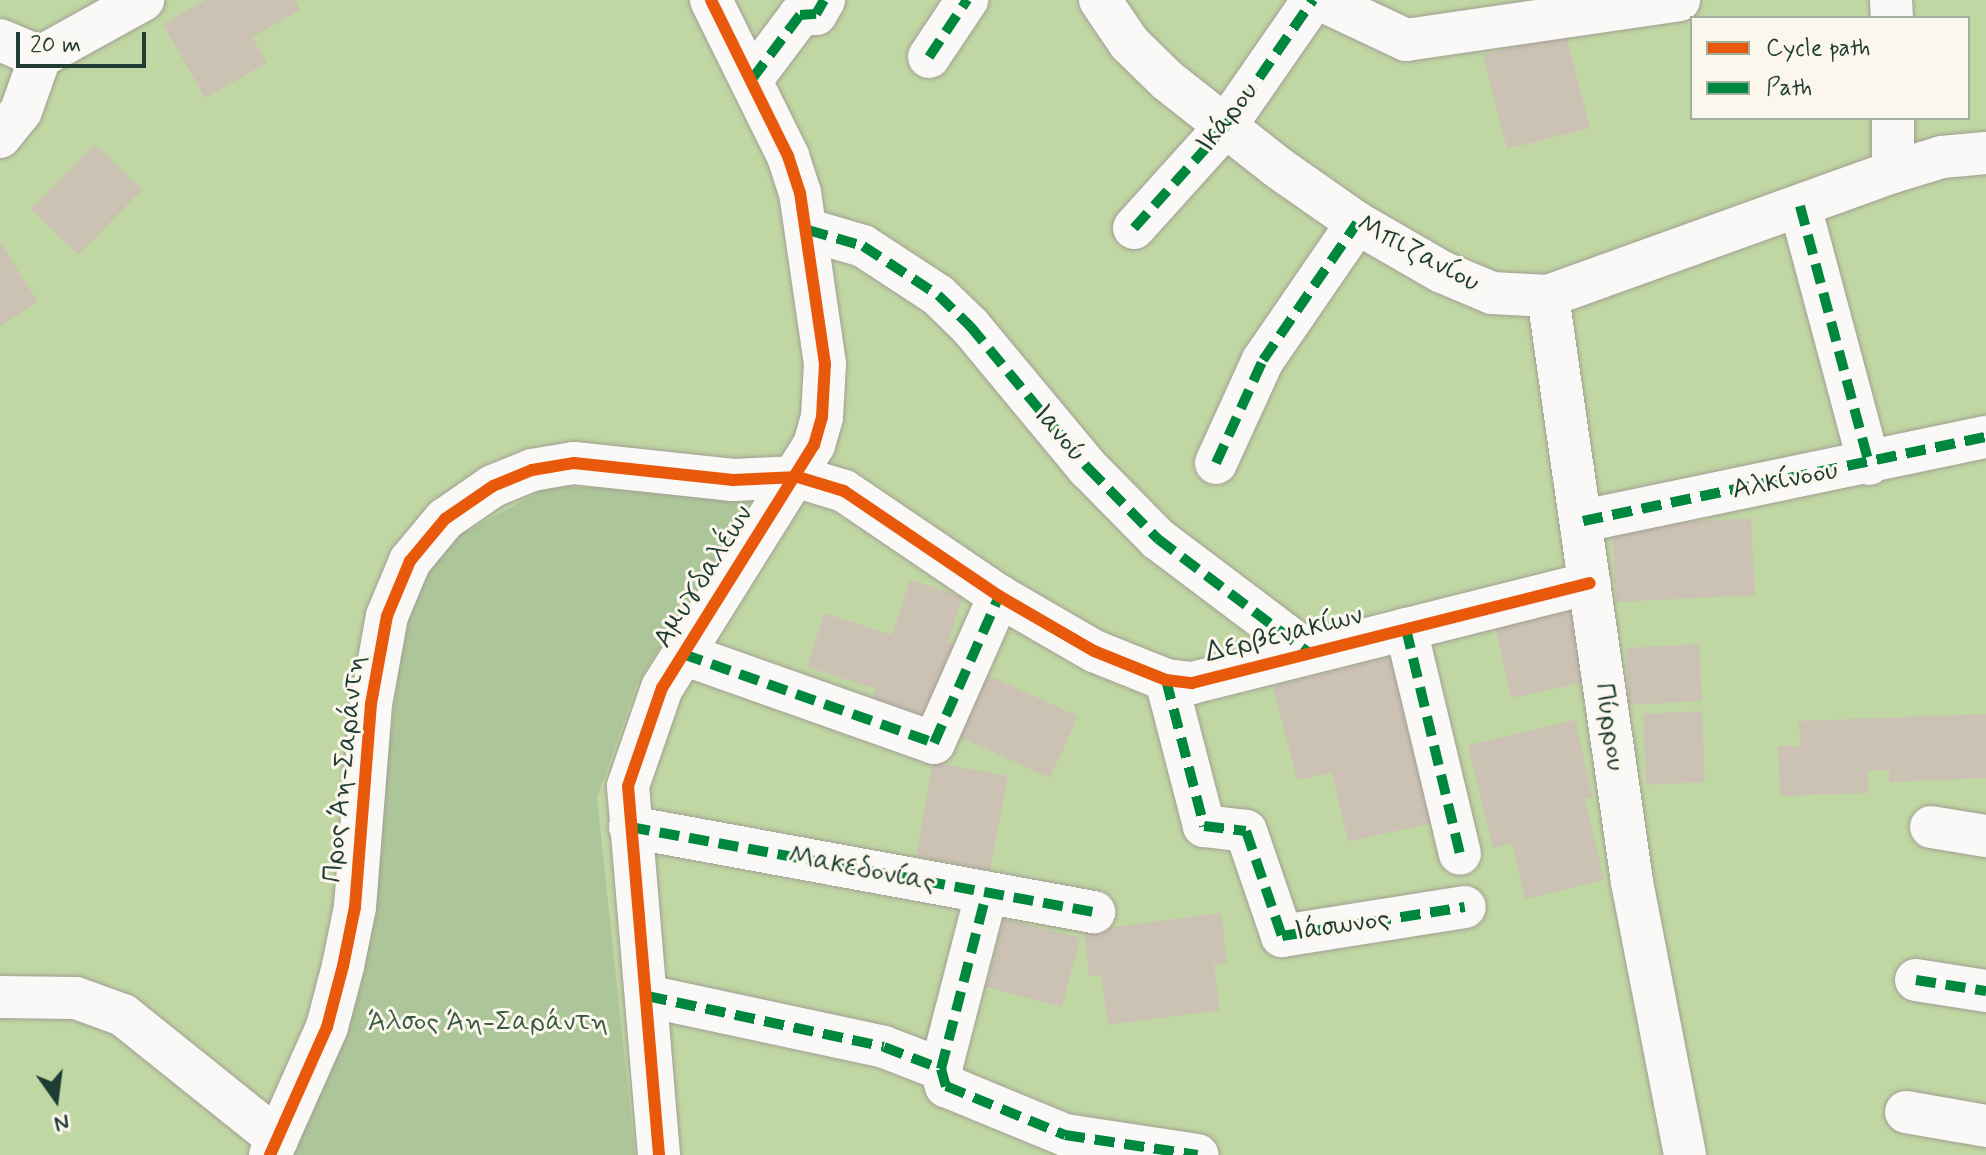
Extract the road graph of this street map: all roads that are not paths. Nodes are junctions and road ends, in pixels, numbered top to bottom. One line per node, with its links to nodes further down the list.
1 (143, 0): 10 (street)
2 (711, 0): 12 (street, Αμυγδαλέων)
3 (824, 0): 12 (street)
4 (967, 0): 11 (street)
5 (1100, 0): 14 (street, Μπιζανίου)
6 (1313, 0): 14 (street, Ικάρου)
7 (1321, 0): 8 (street)
8 (1679, 0)
9 (0, 40): 10 (street)
10 (40, 57): 15 (street)
11 (929, 57)
12 (752, 79): 21 (street, Αμυγδαλέων)
13 (1893, 120): 17 (street)
14 (1225, 127): 19 (street, Μπιζανίου); 20 (street, Ικάρου)
15 (0, 137)
16 (1986, 153): 17 (street, Μπιζανίου)
17 (1893, 172): 18 (street, Μπιζανίου)
18 (1800, 206): 22 (street, Μπιζανίου); 25 (street)
19 (1357, 223): 22 (street, Μπιζανίου); 24 (street)
20 (1134, 228)
21 (808, 230): 26 (street, Αμυγδαλέων); 31 (street, Ιανού)
22 (1548, 296): 27 (street, Πύρρου)
23 (1986, 437): 25 (street, Αλκίνοου)
24 (1216, 463)
25 (1869, 464): 27 (street, Αλκίνοου)
26 (798, 477): 29 (street, Δερβενακίων); 32 (street, Αμυγδαλέων); 48 (street, Προς Άη-Σαράντη)
27 (1583, 521): 28 (street, Πύρρου)
28 (1590, 583): 30 (street, Δερβενακίων); 51 (street, Πύρρου)
29 (999, 596): 32 (street); 33 (street, Δερβενακίων)
30 (1406, 629): 31 (street, Δερβενακίων); 37 (street)
31 (1308, 652): 33 (street, Δερβενακίων)
32 (683, 654): 34 (street, Αμυγδαλέων)
33 (1166, 680): 39 (street, Ιάσωνος)
34 (630, 827): 38 (street, Μακεδονίας); 43 (street, Αμυγδαλέων)
35 (1931, 827): 36 (street)
36 (1986, 836)
37 (1460, 854)
38 (986, 895): 40 (street, Μακεδονίας); 45 (street)
39 (1465, 907)
40 (1094, 912)
41 (1916, 980): 42 (street)
42 (1986, 991)
43 (647, 996): 45 (street); 49 (street, Αμυγδαλέων)
44 (0, 997): 48 (street)
45 (941, 1069): 50 (street)
46 (1906, 1112): 47 (street)
47 (1986, 1126)
48 (274, 1147)
49 (659, 1155)
50 (1198, 1155)
51 (1685, 1155)

